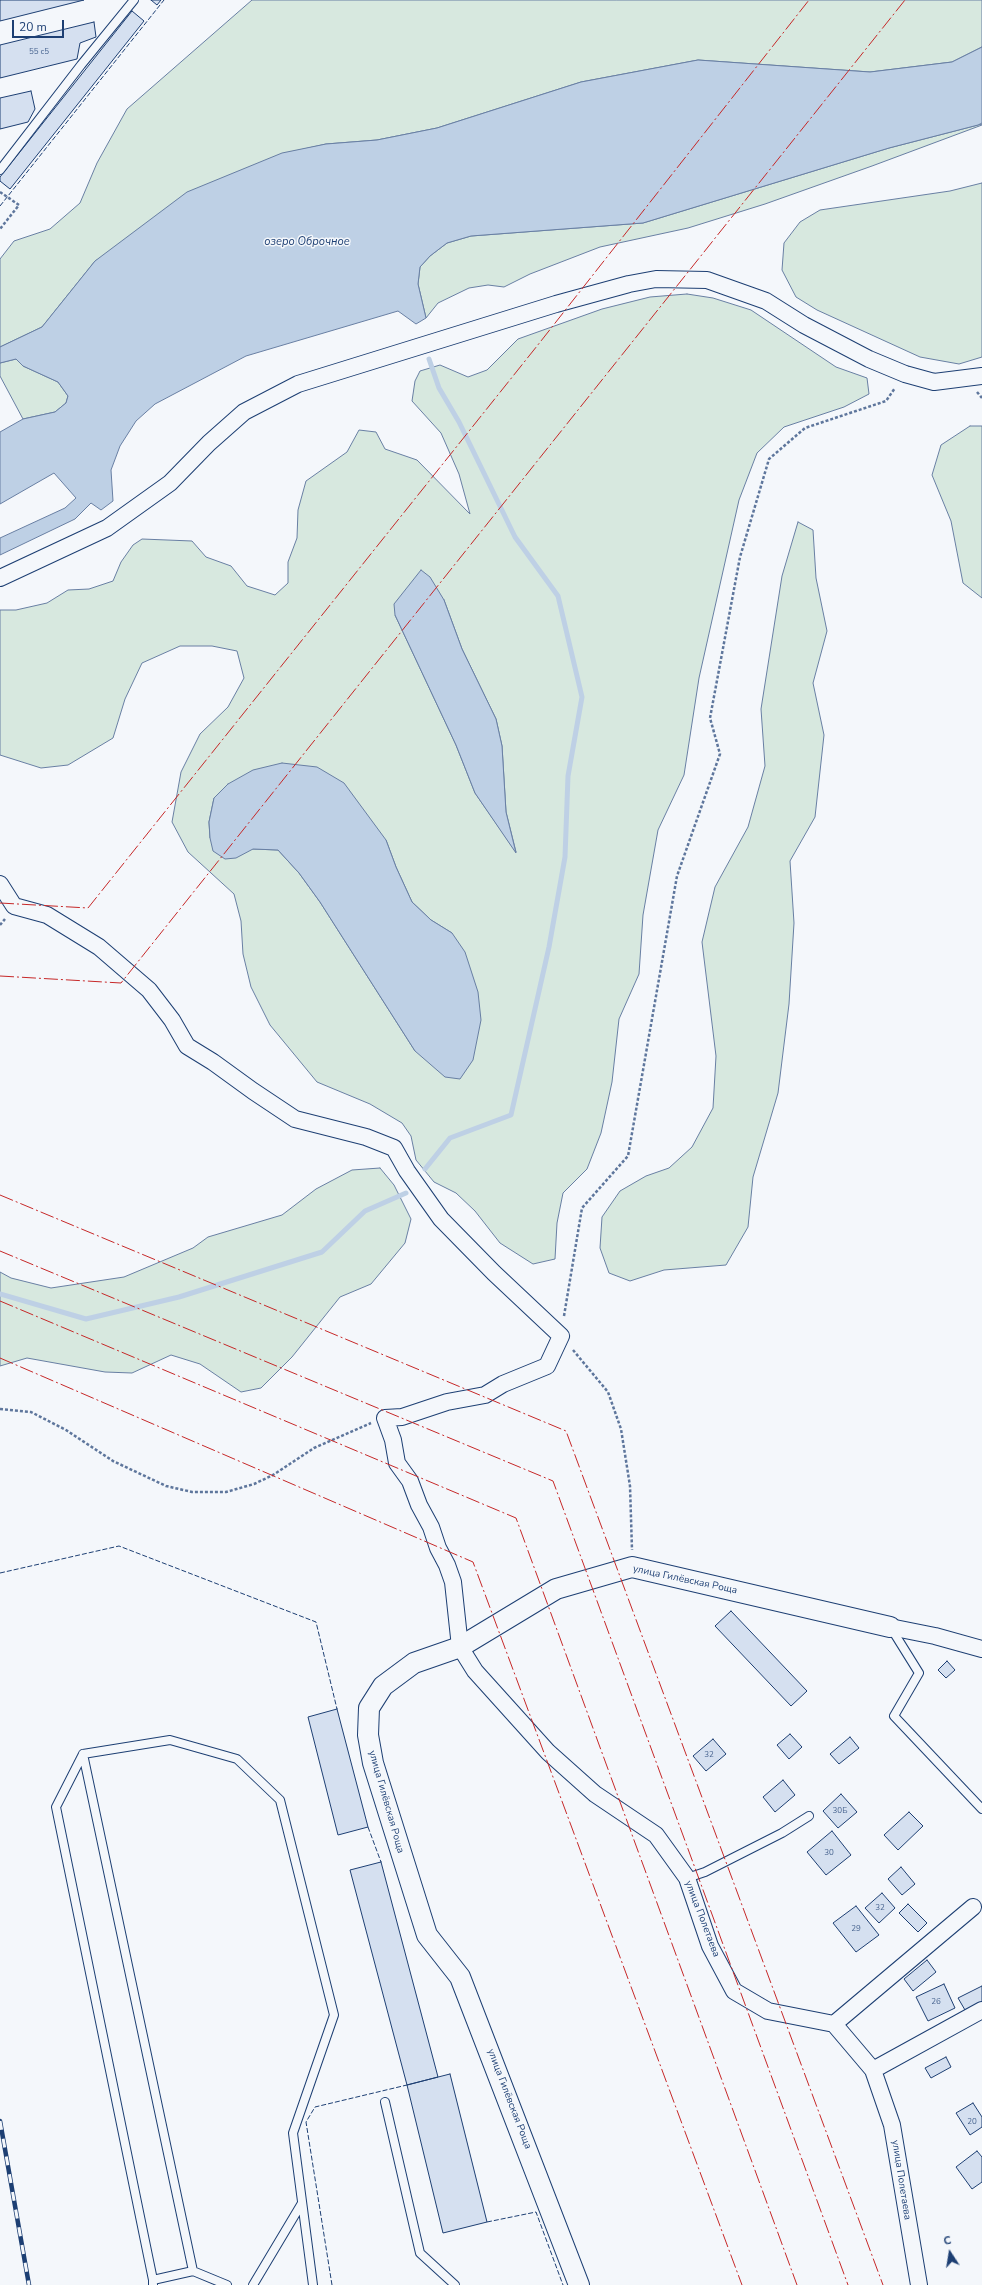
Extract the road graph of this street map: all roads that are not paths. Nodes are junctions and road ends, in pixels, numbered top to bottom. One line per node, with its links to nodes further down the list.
1 (134, 0): 2 (lane)
2 (0, 170)
3 (982, 376): 4 (street)
4 (0, 578)
5 (0, 884): 7 (street)
6 (890, 1627): 7 (street, улица Гилёвская Роща); 8 (street); 10 (lane)
7 (460, 1647): 12 (street, улица Полетаева); 25 (street, улица Гилёвская Роща)
8 (982, 1648)
9 (83, 1754): 18 (lane); 19 (lane); 20 (lane)
10 (982, 1809)
11 (808, 1816): 12 (lane)
12 (687, 1878): 15 (street, улица Полетаева)
13 (973, 1907): 15 (street)
14 (982, 2010): 16 (street)
15 (834, 2024): 16 (street, улица Полетаева)
16 (873, 2070): 26 (street, улица Полетаева)
17 (385, 2102): 24 (lane)
18 (302, 2203): 22 (lane); 23 (lane)
19 (193, 2271): 20 (lane); 21 (lane)
20 (153, 2282)
21 (227, 2285)
22 (253, 2285)
23 (313, 2285)
24 (455, 2285)
25 (579, 2285)
26 (919, 2285)

